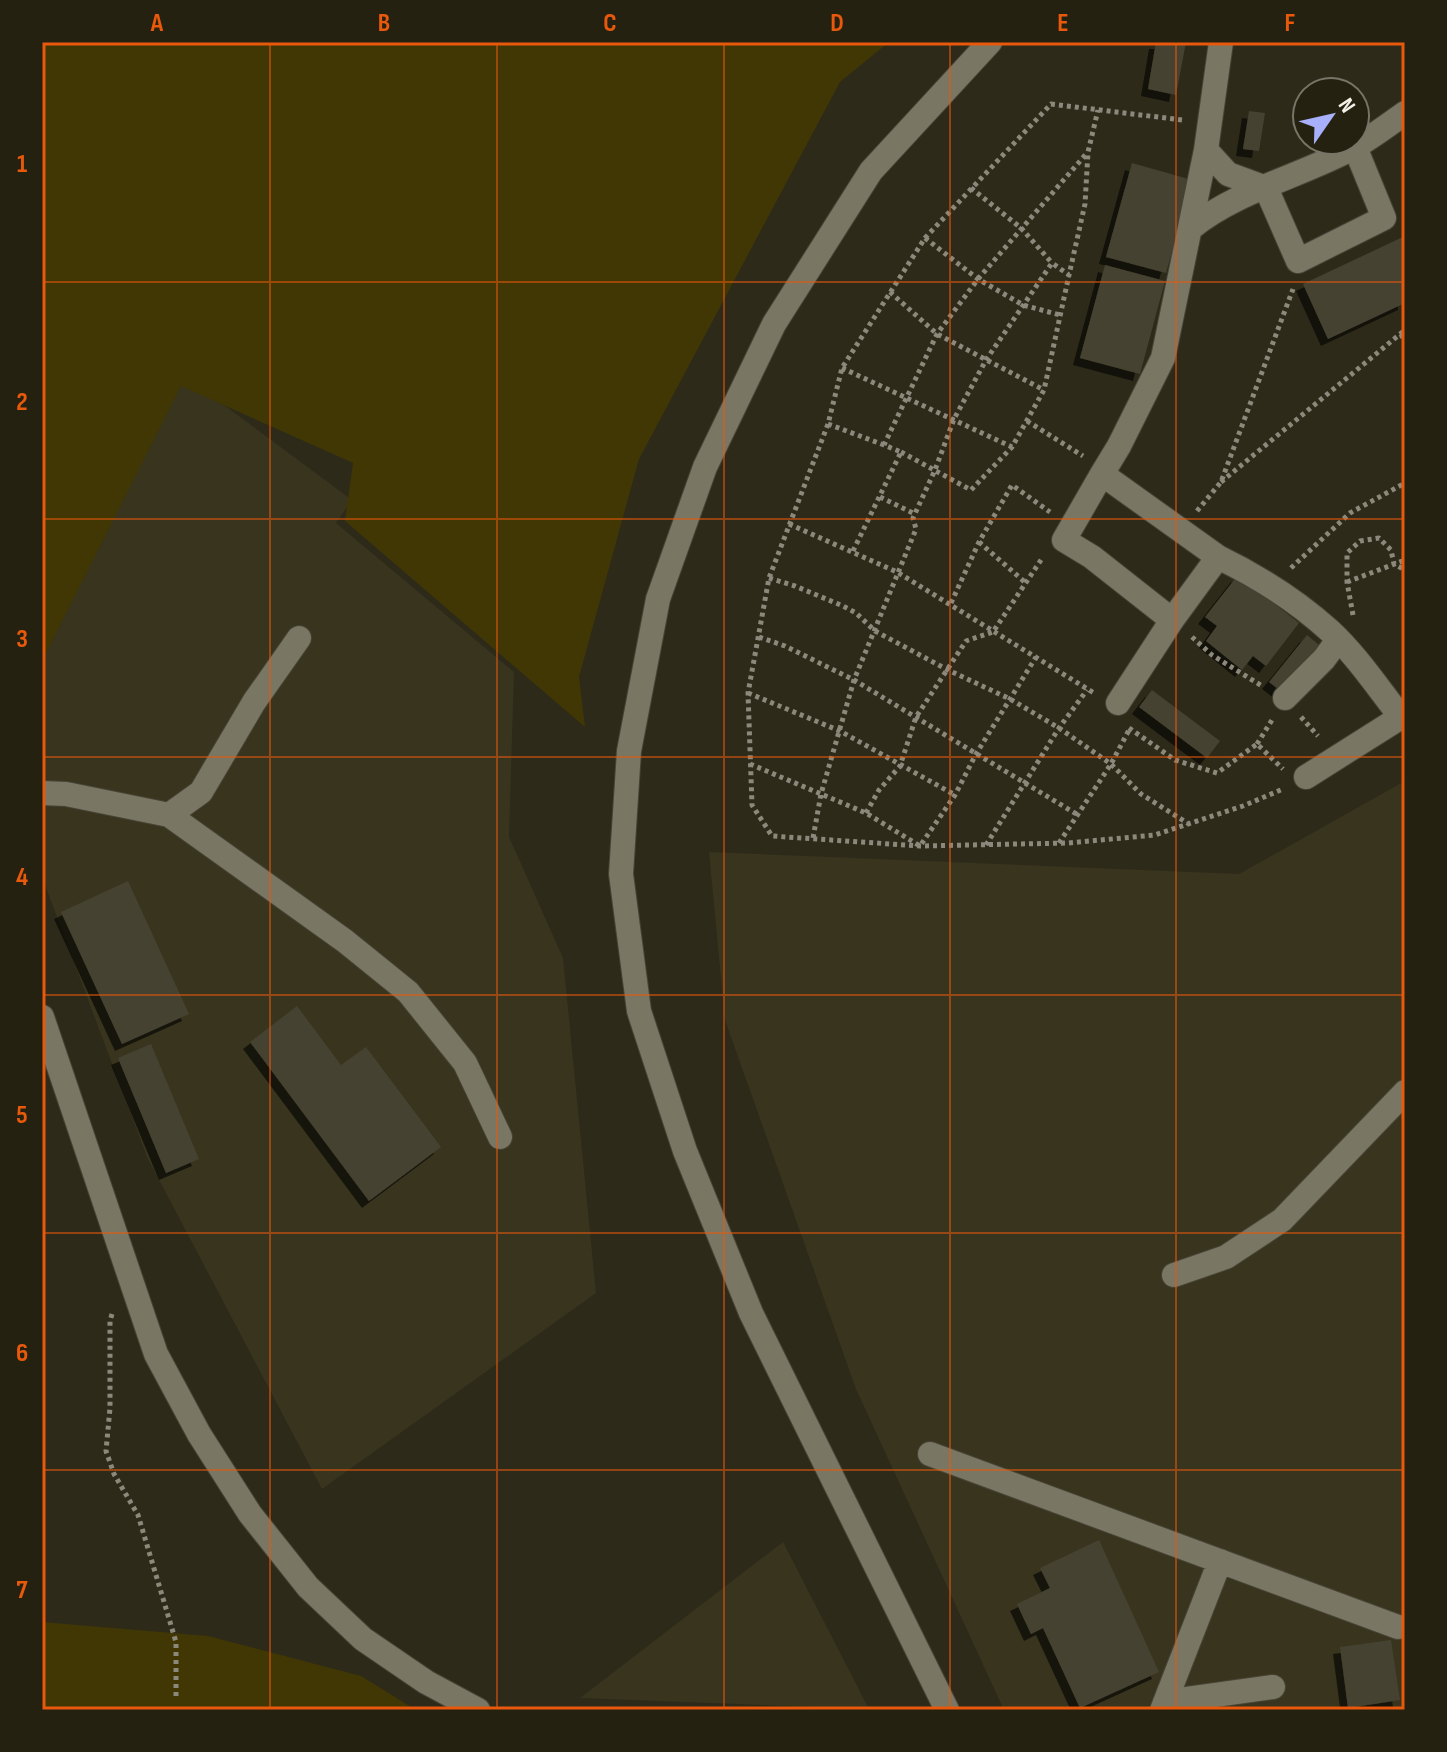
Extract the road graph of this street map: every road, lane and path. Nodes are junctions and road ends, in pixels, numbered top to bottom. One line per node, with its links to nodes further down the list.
1 (990, 42): 105 (street)
2 (1221, 42): 5 (street)
3 (1098, 110): 5 (path); 8 (path); 11 (path)
4 (1405, 113): 6 (street)
5 (1210, 124): 7 (street)
6 (1371, 136)
7 (1206, 150): 12 (street); 14 (street)
8 (1088, 152): 13 (path); 17 (path)
9 (1335, 156): 12 (street)
10 (1359, 156): 12 (street)
11 (971, 188): 13 (path); 15 (path)
12 (1266, 188): 14 (street)
13 (1021, 228): 16 (path); 18 (path)
14 (1191, 228): 36 (street)
15 (925, 238): 18 (path); 20 (path)
16 (1052, 263): 17 (path); 21 (path)
17 (1069, 275): 22 (path)
18 (978, 279): 21 (path); 24 (path)
19 (1293, 289): 38 (path)
20 (890, 292): 24 (path); 27 (path)
21 (1023, 305): 22 (path); 26 (path)
22 (1060, 315): 28 (path)
23 (1403, 332): 25 (path); 38 (path)
24 (937, 334): 26 (path); 29 (path)
25 (1405, 343)
26 (986, 360): 28 (path); 30 (path)
27 (842, 368): 29 (path); 32 (path)
28 (1044, 390): 31 (path)
29 (907, 397): 30 (path); 33 (path)
30 (954, 419): 34 (path); 37 (path)
31 (1027, 421): 34 (path); 36 (path)
32 (828, 424): 33 (path); 43 (path)
33 (884, 445): 35 (path)
34 (1012, 447): 37 (path)
35 (901, 452): 37 (path); 40 (path)
36 (1095, 467): 44 (street); 57 (street)
37 (935, 470): 42 (path)
38 (1221, 482): 44 (path)
39 (1405, 483): 55 (path)
40 (880, 497): 42 (path); 47 (path)
41 (1051, 512): 45 (path)
42 (915, 514): 52 (path)
43 (789, 524): 47 (path); 53 (path)
44 (1181, 530): 48 (street)
45 (979, 542): 54 (path); 56 (path)
46 (1049, 547): 54 (path)
47 (853, 551): 52 (path)
48 (1218, 557): 55 (street); 57 (street)
49 (1405, 560): 50 (path)
50 (1394, 564): 50 (path); 51 (path)
51 (1405, 570)
52 (897, 572): 56 (path); 58 (path)
53 (769, 578): 58 (path); 60 (path)
54 (1027, 584): 59 (path)
55 (1270, 587): 62 (street)
56 (951, 603): 59 (path)
57 (1172, 620): 68 (path); 70 (street)
58 (875, 631): 64 (path); 65 (path)
59 (993, 632): 63 (path); 64 (path)
60 (759, 637): 65 (path); 67 (path)
61 (299, 638): 86 (street)
62 (1338, 640): 68 (street); 76 (street)
63 (1036, 657): 66 (path); 69 (path)
64 (948, 670): 69 (path); 71 (path)
65 (854, 680): 71 (path); 74 (path)
66 (1087, 690): 70 (path); 72 (path)
67 (748, 693): 74 (path); 77 (path)
68 (1285, 698): 76 (path)
69 (1010, 699): 72 (path); 75 (path)
70 (1118, 703): 73 (path)
71 (916, 717): 75 (path); 79 (path)
72 (1059, 728): 78 (path); 81 (path)
73 (1129, 729): 78 (path); 80 (path)
74 (840, 731): 79 (path); 83 (path)
75 (976, 754): 81 (path); 84 (path)
76 (1335, 760): 80 (street)
77 (750, 764): 83 (path); 89 (path)
78 (1111, 764): 87 (path); 88 (path)
79 (900, 766): 84 (path); 85 (path)
80 (1306, 777): 88 (path)
81 (1025, 781): 87 (path); 91 (path)
82 (42, 793): 86 (street)
83 (821, 794): 85 (path); 89 (path)
84 (955, 795): 92 (path)
85 (866, 813): 92 (path)
86 (169, 815): 95 (street)
87 (1078, 815): 90 (path)
88 (1190, 824): 90 (path)
89 (813, 838): 92 (path)
90 (1059, 843): 91 (path)
91 (986, 845): 92 (path)
92 (920, 846)
93 (42, 1017): 96 (street)
94 (1405, 1092): 97 (street)
95 (500, 1137)
96 (127, 1271): 102 (path); 104 (street)
97 (1174, 1275)
98 (930, 1454): 99 (street)
99 (1220, 1561): 100 (street); 103 (street)
100 (1398, 1627)
101 (1273, 1687): 103 (street)
102 (176, 1698)
103 (1164, 1706)
104 (478, 1710)
105 (947, 1710)

